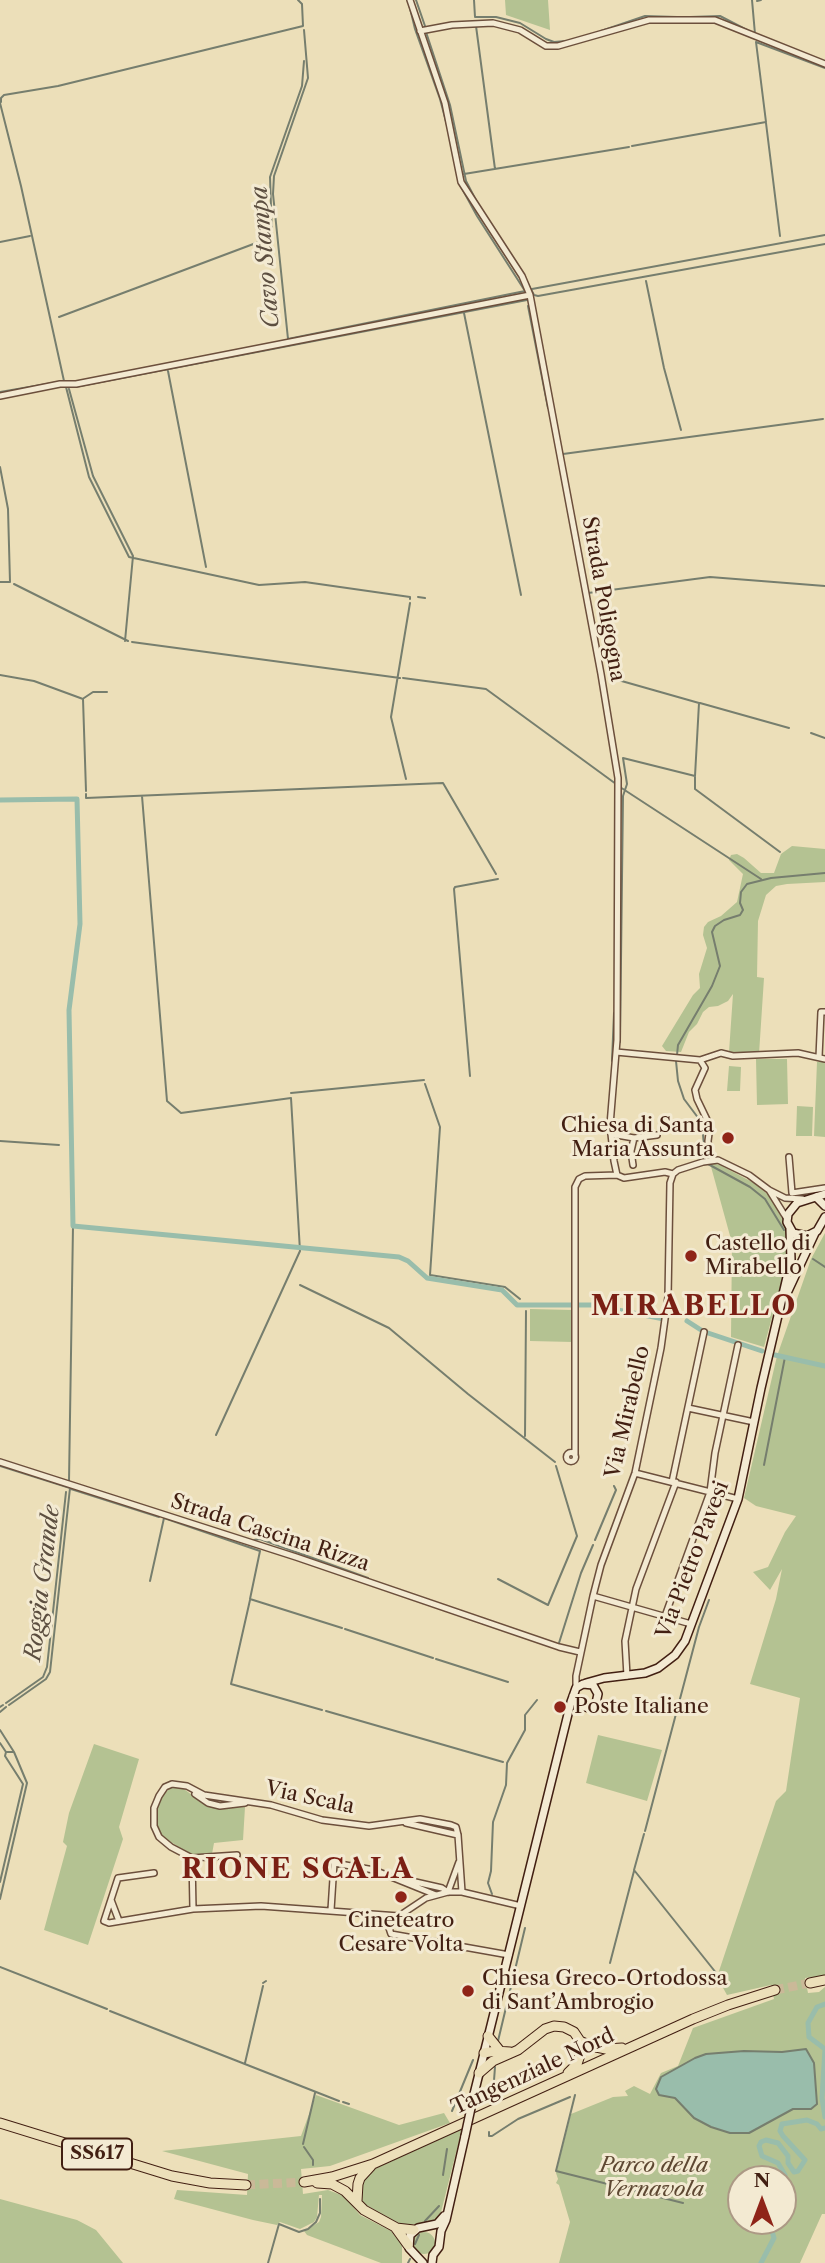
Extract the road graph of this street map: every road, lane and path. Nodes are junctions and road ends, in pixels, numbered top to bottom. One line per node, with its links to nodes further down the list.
1 (410, 0): 2 (street, Strada Poligogna)
2 (419, 31): 3 (street); 4 (street, Strada Poligogna)
3 (825, 64)
4 (530, 295): 5 (street); 7 (street, Strada Poligogna)
5 (0, 396)
6 (825, 1012): 9 (street)
7 (616, 1052): 10 (street); 12 (street, Strada Poligogna)
8 (712, 1055): 9 (street); 10 (street); 11 (street)
9 (822, 1058)
10 (700, 1060): 11 (street)
11 (705, 1068): 16 (street)
12 (611, 1134): 14 (street); 19 (street, Strada Poligogna)
13 (657, 1135): 14 (street)
14 (634, 1138): 17 (street)
15 (789, 1157): 23 (street)
16 (714, 1160): 18 (street); 21 (street)
17 (633, 1165)
18 (673, 1174): 19 (street); 37 (street, Via Mirabello)
19 (618, 1175): 35 (street)
20 (825, 1188): 23 (street)
21 (769, 1190): 23 (street); 26 (street)
22 (825, 1194): 23 (street)
23 (808, 1197): 24 (street); 26 (street)
24 (825, 1206)
25 (825, 1217): 28 (street, Via Pietro Pavesi)
26 (787, 1219): 27 (street, Via Pietro Pavesi)
27 (790, 1229): 28 (street); 29 (street, Via Pietro Pavesi)
28 (815, 1233): 29 (street, Via Pietro Pavesi)
29 (775, 1328): 34 (street, Via Pietro Pavesi)
30 (704, 1332): 32 (street)
31 (738, 1345): 33 (street)
32 (688, 1408): 33 (street); 38 (street)
33 (724, 1415): 34 (street); 39 (street)
34 (754, 1422): 40 (street, Via Pietro Pavesi)
35 (575, 1454)
36 (0, 1462): 45 (street, Strada Cascina Rizza)
37 (635, 1472): 38 (street); 41 (street, Via Mirabello)
38 (674, 1482): 39 (street); 42 (street)
39 (710, 1492): 40 (street); 43 (street)
40 (738, 1499): 44 (street, Via Pietro Pavesi)
41 (593, 1596): 42 (street); 45 (street, Via Mirabello)
42 (632, 1607): 43 (street); 46 (street)
43 (665, 1616): 44 (street)
44 (691, 1624): 46 (street, Via Pietro Pavesi)
45 (580, 1652): 48 (street, Via Mirabello)
46 (626, 1676): 47 (street, Via Pietro Pavesi)
47 (613, 1678): 48 (street, Via Pietro Pavesi); 49 (street)
48 (582, 1685): 49 (street); 50 (street)
49 (598, 1691): 51 (street)
50 (573, 1696): 51 (street); 52 (street)
51 (581, 1707): 52 (street)
52 (566, 1718): 62 (street)
53 (237, 1855): 54 (street)
54 (192, 1858): 55 (street, Via Scala); 63 (street)
55 (460, 1858): 58 (street, Via Scala); 59 (street, Via Scala)
56 (154, 1873): 61 (street)
57 (397, 1878): 58 (street); 60 (street); 64 (street)
58 (448, 1892): 59 (street); 60 (street)
59 (462, 1892): 62 (street)
60 (436, 1895): 65 (street)
61 (110, 1897): 66 (street); 66 (street)
62 (521, 1906): 67 (street)
63 (192, 1909): 64 (street); 66 (street)
64 (331, 1910): 65 (street)
65 (390, 1916): 67 (street)
66 (119, 1921)
67 (509, 1955): 71 (street)
68 (825, 1980): 69 (highway)
69 (810, 1983)
70 (775, 1990): 73 (highway, Tangenziale Nord)
71 (488, 2036): 74 (street); 75 (highway)
72 (580, 2040): 73 (highway); 75 (highway); 77 (highway)
73 (628, 2048): 77 (highway, Tangenziale Nord)
74 (484, 2053): 75 (highway); 76 (street)
75 (504, 2054): 76 (highway)
76 (479, 2073): 82 (street, bridge)
77 (564, 2077): 79 (highway, Tangenziale Nord)
78 (0, 2123): 80 (highway, SS617)
79 (373, 2164): 81 (highway); 81 (highway, Tangenziale Nord)
80 (246, 2185)
81 (357, 2201): 83 (highway)
82 (449, 2203): 84 (street); 86 (street)
83 (395, 2227): 85 (highway); 87 (highway)
84 (427, 2227): 85 (street); 86 (street)
85 (414, 2230): 87 (street)
86 (439, 2238): 88 (street)
87 (408, 2245): 89 (street)
88 (433, 2259): 89 (street)
89 (421, 2260)

